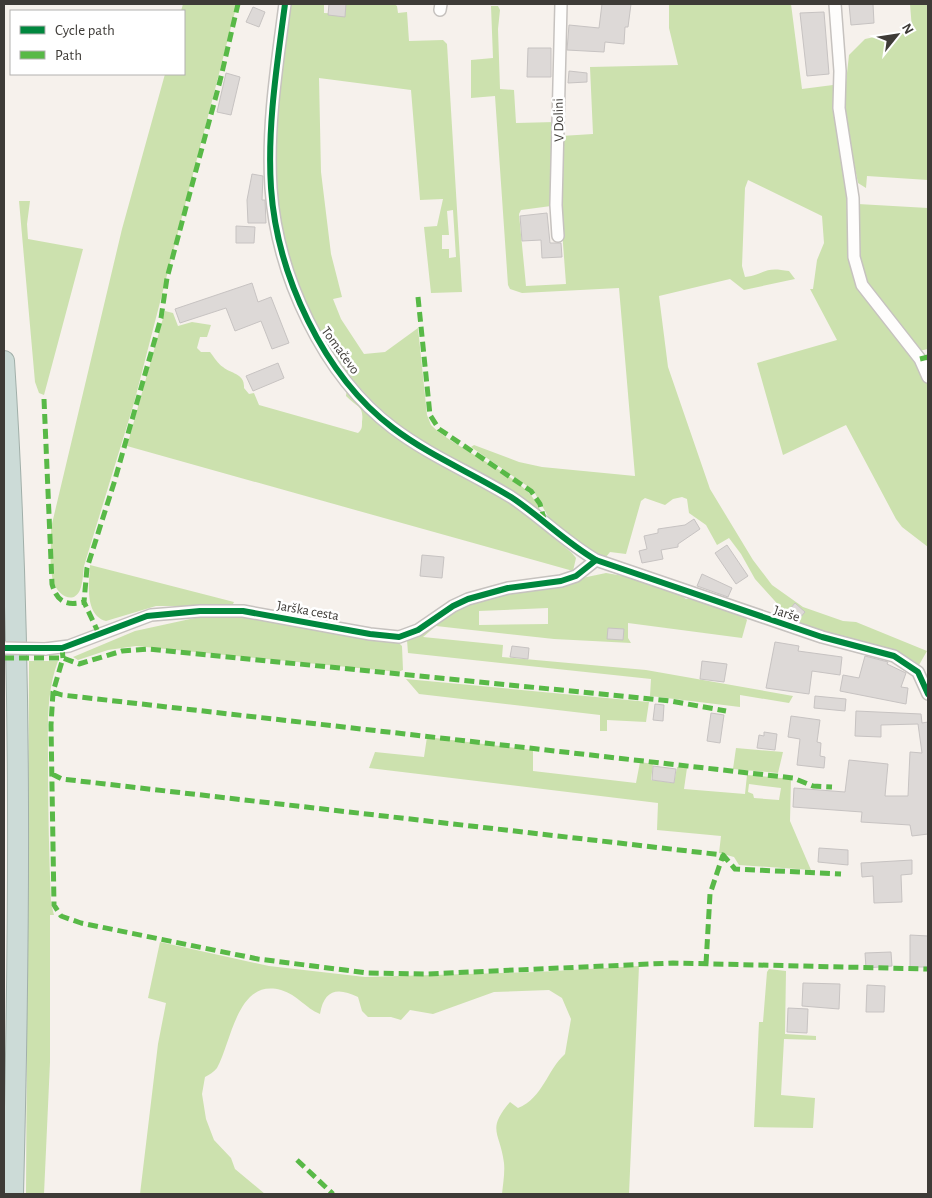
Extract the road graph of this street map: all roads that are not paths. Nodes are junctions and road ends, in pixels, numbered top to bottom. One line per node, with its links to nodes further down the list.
1 (285, 4): 7 (street, Tomačevo)
2 (561, 4): 4 (street, V Dolini)
3 (835, 4): 6 (street)
4 (558, 236)
5 (4, 361): 11 (highway)
6 (928, 377)
7 (596, 560): 8 (street, Tomačevo); 9 (street, Jarška cesta, bridge)
8 (624, 570): 10 (street, Jarše)
9 (4, 648)
10 (928, 694)
11 (12, 1194)

